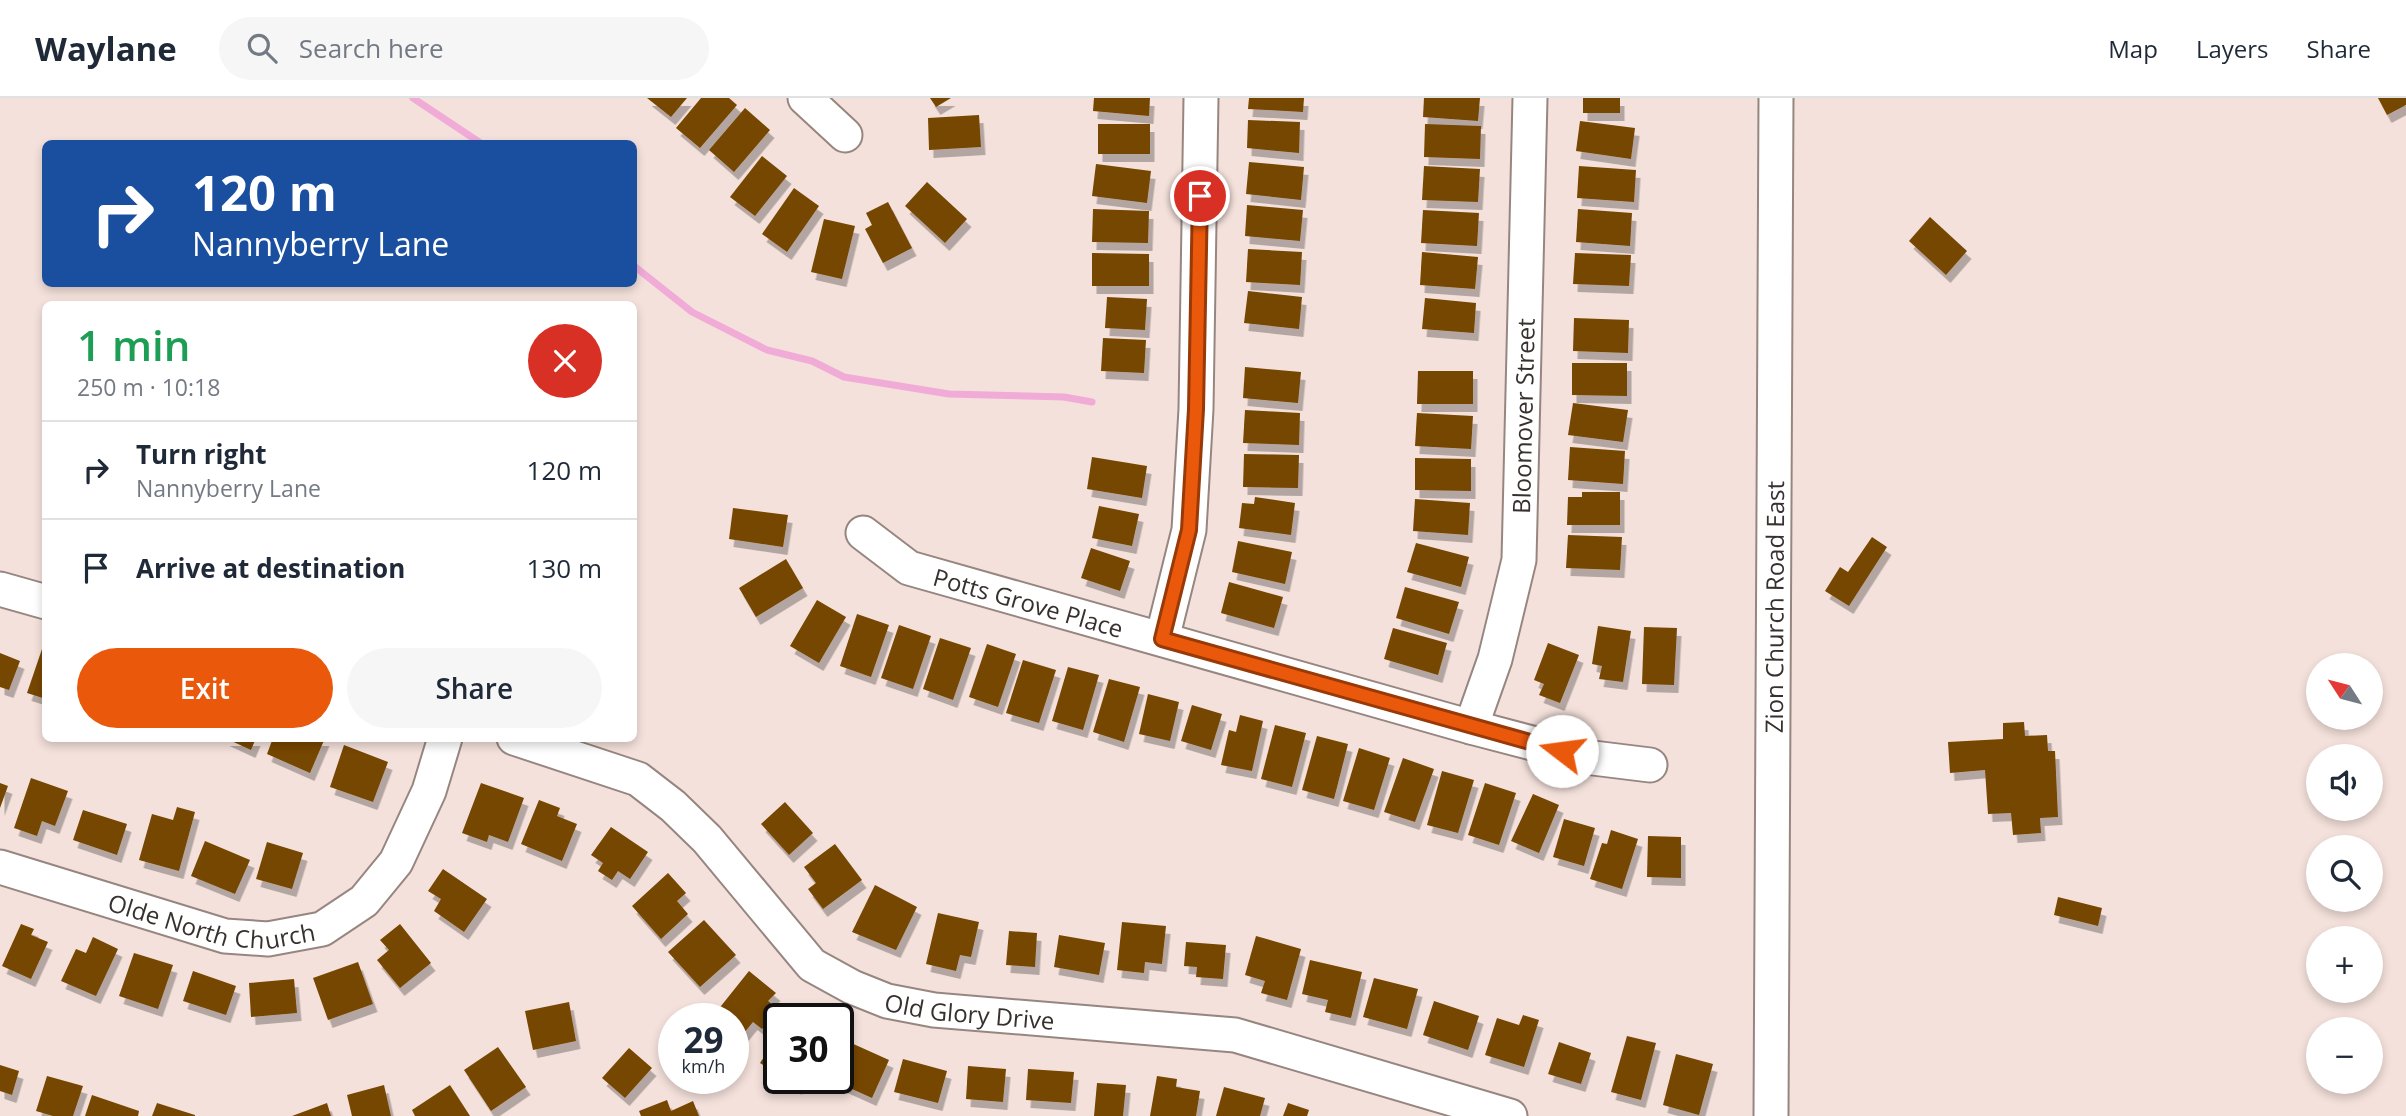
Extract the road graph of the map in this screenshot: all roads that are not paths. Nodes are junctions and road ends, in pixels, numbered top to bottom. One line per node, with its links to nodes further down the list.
1 (805, 98): 5 (street)
2 (1201, 98): 9 (street)
3 (1531, 98): 10 (street, Bloomover Street)
4 (1776, 98): 16 (street, Zion Church Road East)
5 (845, 135)
6 (863, 533): 9 (street, Potts Grove Place)
7 (0, 589): 8 (street)
8 (42, 601)
9 (1162, 639): 10 (street, Potts Grove Place)
10 (1471, 727): 13 (street, Potts Grove Place)
11 (444, 742): 14 (street, Olde North Church)
12 (526, 742): 15 (street, Old Glory Drive)
13 (1650, 765)
14 (0, 867)
15 (1510, 1116)
16 (1771, 1116)

